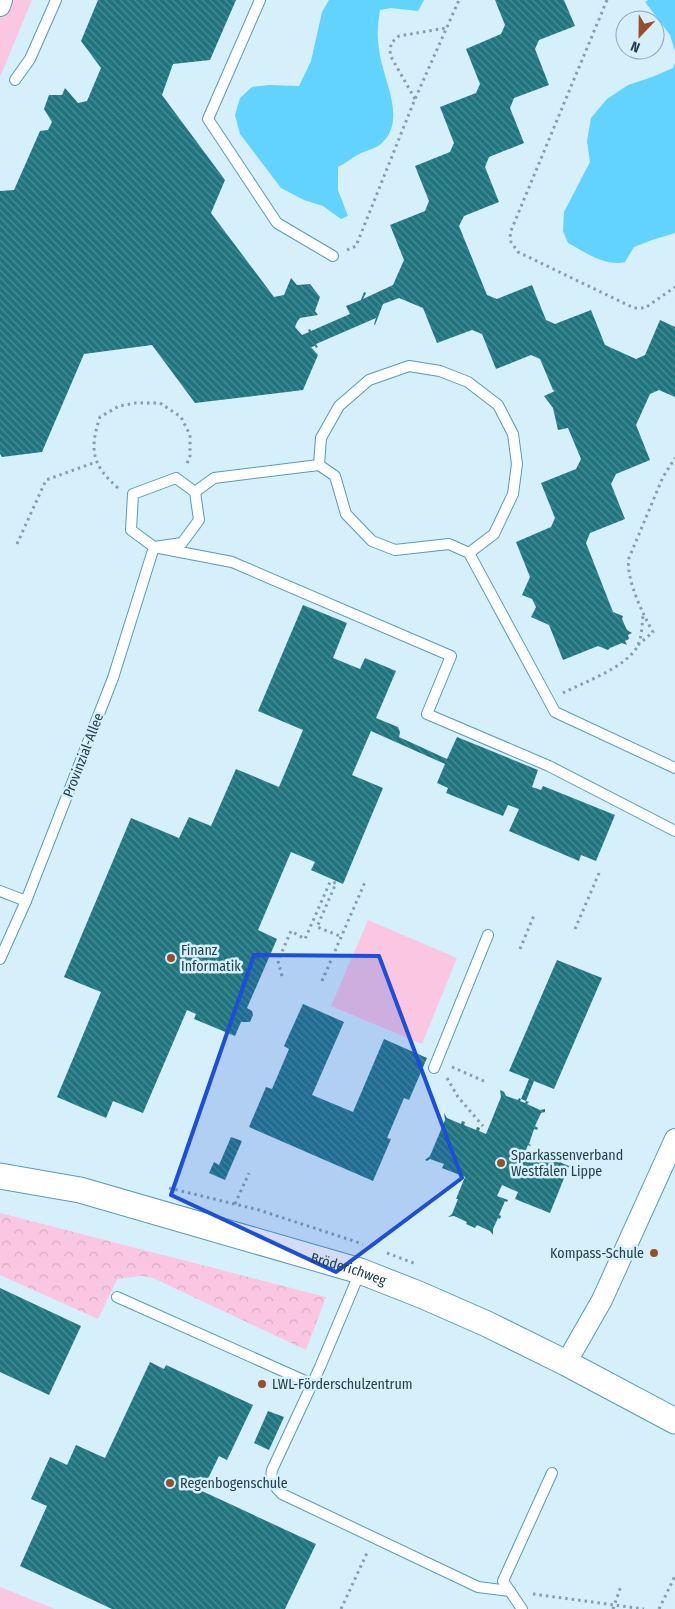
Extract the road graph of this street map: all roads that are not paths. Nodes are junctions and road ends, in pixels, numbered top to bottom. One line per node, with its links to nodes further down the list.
1 (2, 0): 4 (street)
2 (56, 0): 5 (lane)
3 (260, 0): 6 (lane)
4 (0, 6)
5 (15, 80)
6 (333, 256)
7 (319, 465): 8 (lane); 10 (lane); 10 (lane)
8 (195, 492): 9 (lane); 9 (lane)
9 (154, 547): 12 (lane); 14 (lane, Provinzial-Allee)
10 (469, 553): 11 (lane)
11 (675, 768)
12 (675, 831)
13 (0, 891): 14 (lane)
14 (26, 901): 16 (lane, Provinzial-Allee)
15 (488, 935): 17 (lane)
16 (0, 959)
17 (435, 1064)
18 (675, 1140): 22 (street)
19 (0, 1176): 20 (street, Bröderichweg)
20 (360, 1271): 22 (street, Bröderichweg); 23 (lane)
21 (117, 1297): 23 (lane)
22 (566, 1362): 24 (street, Bröderichweg)
23 (312, 1384): 26 (lane)
24 (675, 1420)
25 (552, 1473): 26 (lane)
26 (510, 1591): 27 (lane)
27 (522, 1609)

